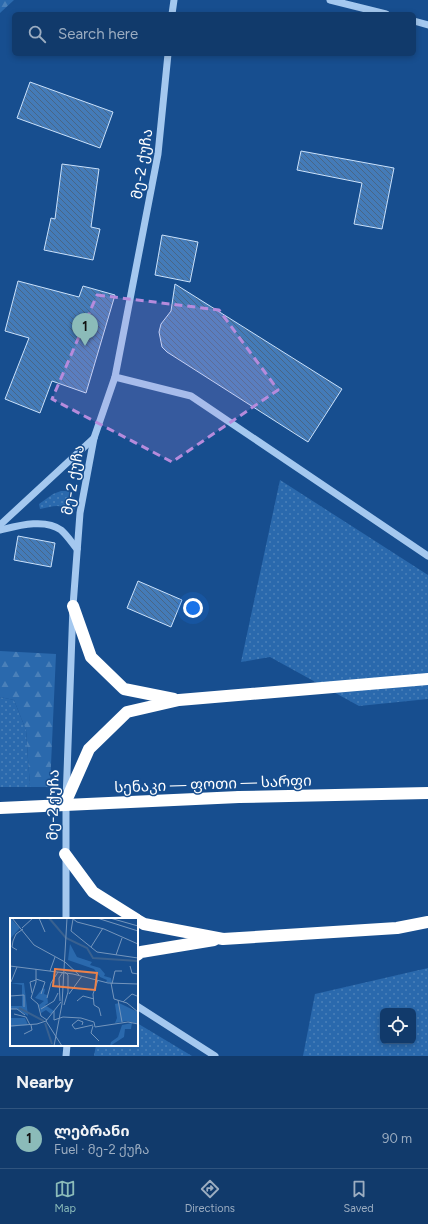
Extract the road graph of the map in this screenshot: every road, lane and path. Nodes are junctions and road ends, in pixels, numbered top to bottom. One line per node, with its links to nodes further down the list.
1 (174, 0): 3 (street)
2 (330, 0): 4 (street)
3 (172, 12)
4 (378, 12)
5 (416, 21): 6 (street)
6 (428, 24)
7 (168, 56): 8 (street, მე-2 ქუჩა)
8 (115, 377): 9 (street, მე-2 ქუჩა); 13 (street)
9 (94, 438): 10 (street); 12 (street, მე-2 ქუჩა)
10 (0, 525)
11 (0, 530): 12 (street)
12 (77, 549): 14 (street, მე-2 ქუჩა)
13 (428, 556)
14 (73, 606): 16 (highway); 18 (street, მე-2 ქუჩა)
15 (428, 679): 16 (highway)
16 (179, 700): 18 (highway)
17 (428, 793): 19 (highway, სენაკი — ფოთი — სარფი, bridge)
18 (66, 800): 20 (street, მე-2 ქუჩა)
19 (0, 808)
20 (65, 854): 21 (street, მე-2 ქუჩა); 22 (highway)
21 (66, 918)
22 (135, 918)
23 (138, 920): 25 (highway)
24 (428, 922): 25 (highway)
25 (223, 939): 26 (highway)
26 (138, 954)
27 (138, 1007): 28 (street)
28 (215, 1056)

